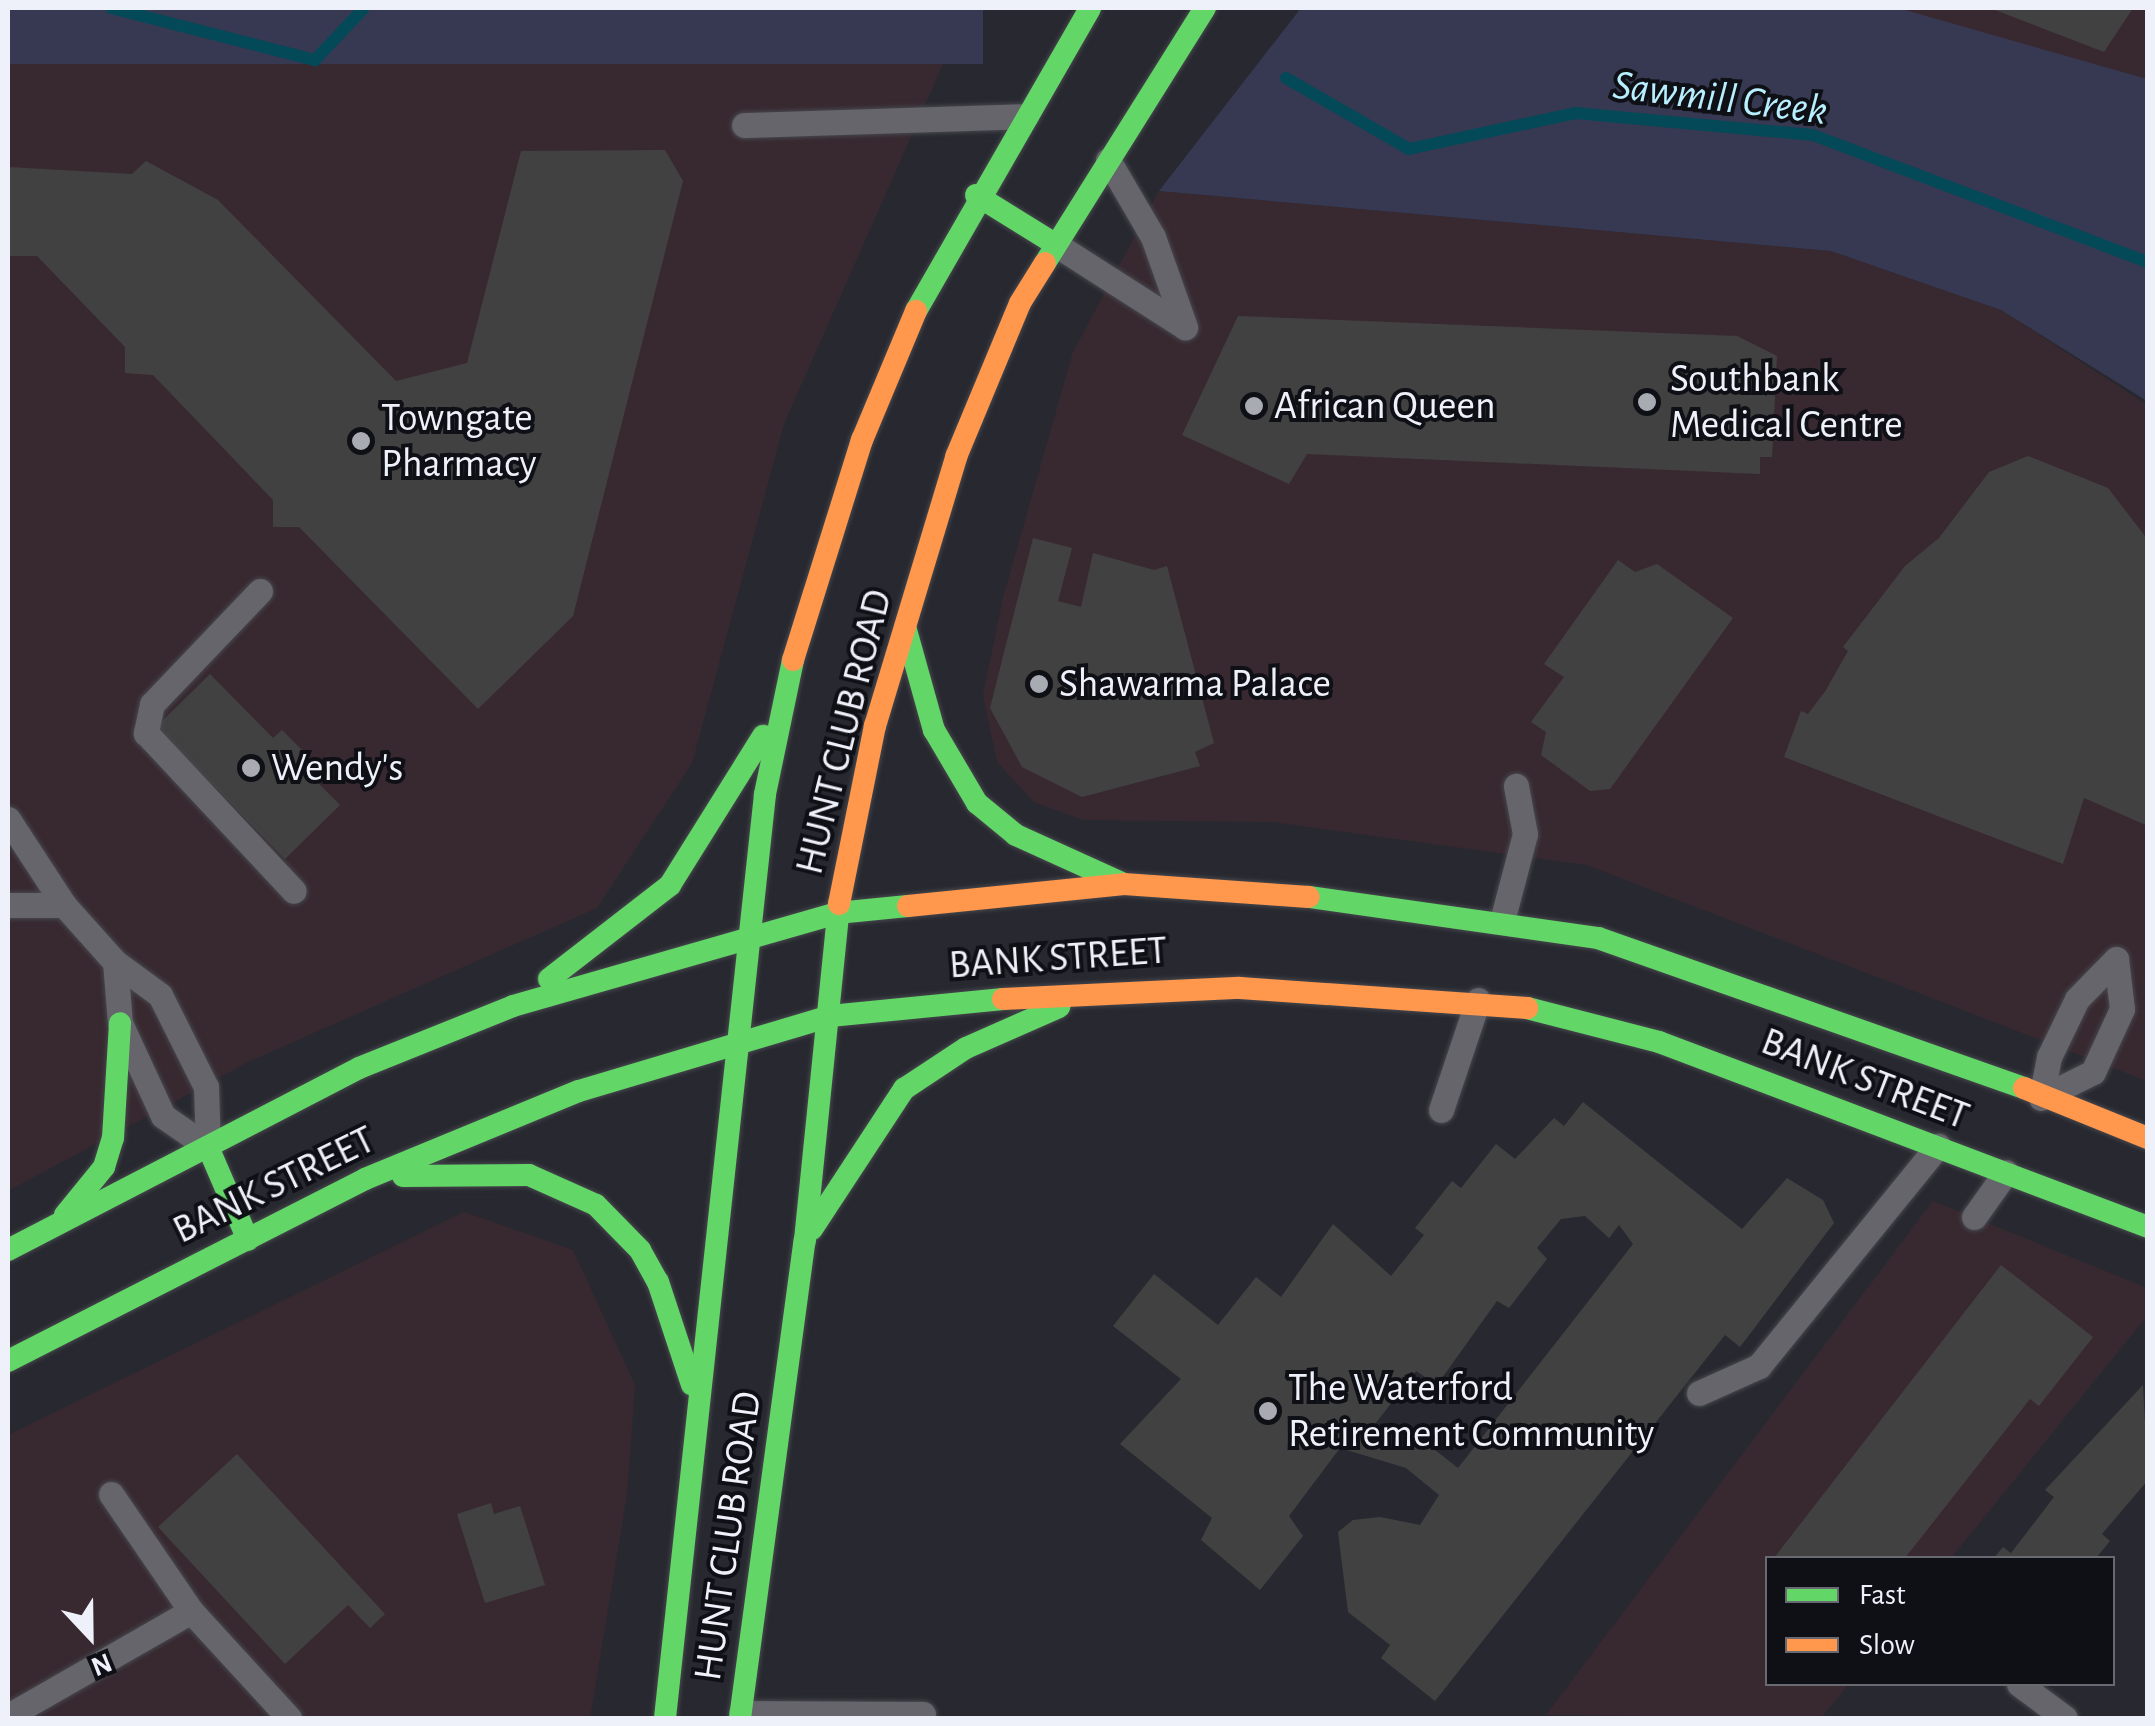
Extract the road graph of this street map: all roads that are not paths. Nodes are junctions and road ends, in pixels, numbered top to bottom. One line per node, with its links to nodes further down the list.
1 (1090, 8): 3 (main road, HUNT CLUB ROAD)
2 (1204, 8): 5 (main road, HUNT CLUB ROAD)
3 (1026, 116): 4 (lane); 6 (main road, HUNT CLUB ROAD)
4 (744, 126)
5 (1106, 158): 7 (main road, HUNT CLUB ROAD); 7 (lane)
6 (976, 195): 7 (main road); 10 (main road, HUNT CLUB ROAD)
7 (1055, 244): 9 (main road, HUNT CLUB ROAD)
8 (260, 591): 14 (lane)
9 (906, 630): 13 (main road); 17 (main road, HUNT CLUB ROAD)
10 (783, 704): 19 (main road, HUNT CLUB ROAD); 23 (main road)
11 (1516, 786): 18 (lane)
12 (8, 819): 16 (lane)
13 (1124, 884): 17 (main road, BANK STREET); 18 (main road, BANK STREET)
14 (294, 891)
15 (8, 905): 16 (lane)
16 (64, 905): 20 (lane)
17 (838, 913): 19 (main road, BANK STREET); 24 (main road, HUNT CLUB ROAD)
18 (1502, 922): 22 (main road); 27 (main road, BANK STREET)
19 (747, 934): 23 (main road, BANK STREET); 26 (main road, HUNT CLUB ROAD)
20 (115, 962): 25 (lane); 31 (lane)
21 (1103, 989): 22 (main road, BANK STREET); 24 (main road, BANK STREET); 38 (main road)
22 (1478, 999): 28 (lane); 30 (main road, BANK STREET)
23 (513, 1006): 31 (main road, BANK STREET)
24 (830, 1016): 26 (main road, BANK STREET); 38 (main road, HUNT CLUB ROAD)
25 (120, 1023): 31 (lane); 35 (main road)
26 (736, 1044): 33 (main road, BANK STREET); 42 (main road, HUNT CLUB ROAD)
27 (2041, 1098): 27 (lane); 29 (main road, BANK STREET); 32 (main road)
28 (1441, 1110)
29 (2148, 1138)
30 (1938, 1146): 32 (main road, BANK STREET); 41 (lane)
31 (208, 1148): 35 (main road, BANK STREET); 37 (main road)
32 (2006, 1172): 34 (lane); 36 (main road, BANK STREET)
33 (365, 1178): 37 (main road, BANK STREET); 42 (main road)
34 (1974, 1217)
35 (56, 1224): 39 (main road, BANK STREET)
36 (2148, 1227)
37 (248, 1240): 40 (main road, BANK STREET)
38 (805, 1240): 48 (main road, HUNT CLUB ROAD)
39 (8, 1250)
40 (8, 1361)
41 (1699, 1393)
42 (700, 1412): 50 (main road, HUNT CLUB ROAD)
43 (110, 1494): 44 (lane)
44 (192, 1611): 47 (lane); 49 (lane)
45 (2022, 1686): 51 (lane)
46 (923, 1714): 48 (lane)
47 (8, 1716)
48 (740, 1716)
49 (290, 1718)
50 (665, 1718)
51 (2065, 1718)

